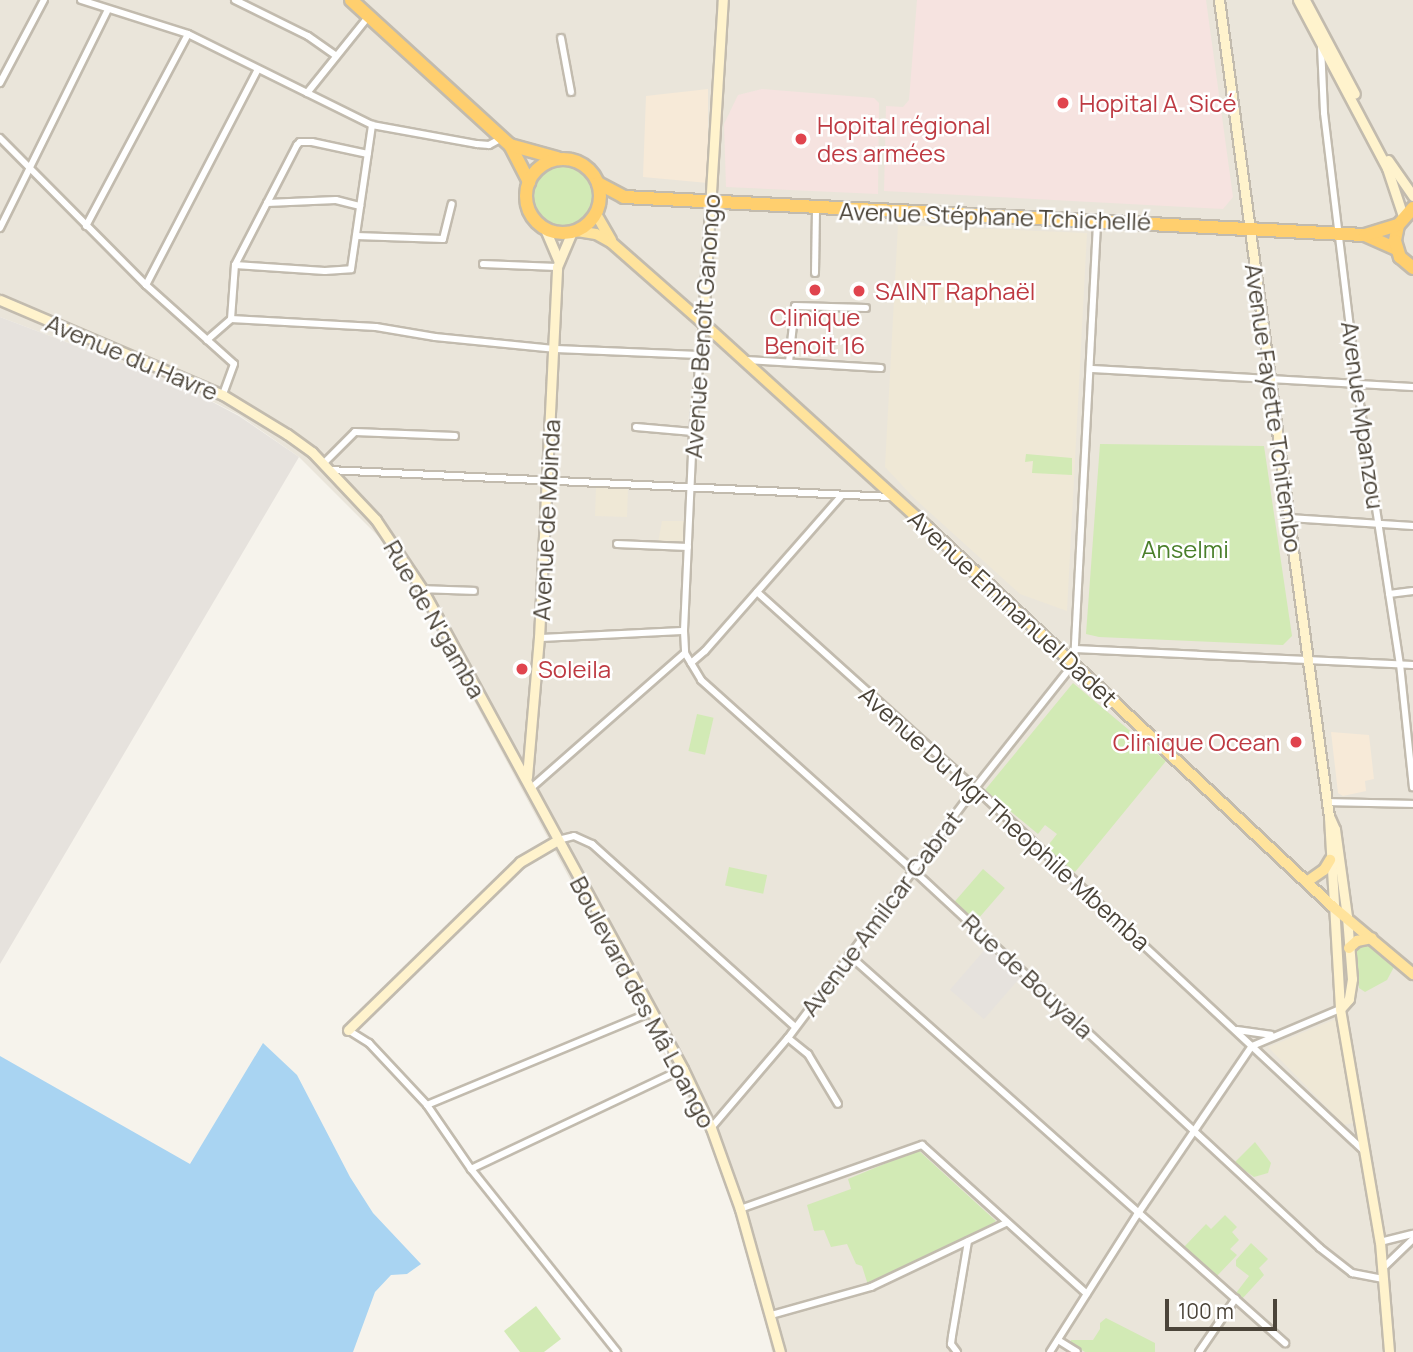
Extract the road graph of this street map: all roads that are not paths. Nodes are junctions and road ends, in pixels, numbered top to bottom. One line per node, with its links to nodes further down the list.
1 (44, 0): 16 (street)
2 (81, 0): 9 (street)
3 (235, 0): 14 (street)
4 (351, 0): 10 (highway)
5 (723, 0): 30 (street, Avenue Benoît Ganongo)
6 (1219, 0): 40 (street, Avenue Fayette Tchitembo)
7 (1298, 0): 13 (street)
8 (1305, 0): 27 (street)
9 (108, 9): 11 (street); 24 (street)
10 (368, 16): 14 (street); 21 (highway)
11 (188, 34): 15 (street); 37 (street)
12 (561, 38): 17 (street)
13 (1321, 43): 35 (street); 42 (street, Avenue Mpanzou)
14 (335, 55): 18 (street)
15 (258, 69): 18 (street); 52 (street)
16 (0, 83)
17 (571, 92)
18 (307, 93): 19 (street)
19 (372, 125): 21 (street); 22 (street)
20 (0, 138): 24 (street)
21 (506, 142): 23 (highway); 25 (highway)
22 (368, 154): 29 (street); 32 (street)
23 (558, 158): 25 (highway); 26 (highway)
24 (29, 169): 37 (street); 38 (street)
25 (528, 182): 39 (highway)
26 (598, 183): 28 (highway, Avenue Stéphane Tchichellé); 34 (highway)
27 (1413, 196)
28 (624, 197): 30 (highway, Avenue Stéphane Tchichellé); 34 (highway, Avenue Stéphane Tchichellé)
29 (267, 203): 32 (street); 49 (street)
30 (713, 203): 33 (highway, Avenue Stéphane Tchichellé); 56 (street, Avenue Benoît Ganongo)
31 (453, 204): 44 (street)
32 (359, 206): 44 (street)
33 (816, 208): 36 (highway, Avenue Stéphane Tchichellé); 51 (street)
34 (597, 211): 41 (highway); 45 (main road, Avenue Emmanuel Dadet)
35 (1405, 217): 43 (highway, Avenue Stéphane Tchichellé); 46 (highway)
36 (1098, 219): 40 (highway, Avenue Stéphane Tchichellé); 63 (street)
37 (86, 226): 52 (street)
38 (0, 228)
39 (545, 229): 41 (highway); 47 (street, Avenue de Mbinda)
40 (1250, 229): 42 (highway, Avenue Stéphane Tchichellé); 64 (street, Avenue Fayette Tchitembo)
41 (574, 231): 45 (main road, Avenue Emmanuel Dadet); 47 (street, Avenue de Mbinda)
42 (1339, 234): 43 (highway, Avenue Stéphane Tchichellé); 65 (street, Avenue Mpanzou)
43 (1365, 235): 46 (highway, Avenue Stéphane Tchichellé)
44 (356, 236): 49 (street)
45 (612, 243): 56 (main road, Avenue Emmanuel Dadet)
46 (1397, 249): 50 (highway)
47 (558, 263): 48 (street); 58 (street, Avenue de Mbinda)
48 (483, 264)
49 (235, 265): 55 (street)
50 (1413, 268)
51 (815, 273)
52 (146, 285): 57 (street)
53 (0, 300): 67 (street, Avenue du Havre)
54 (866, 308): 61 (street)
55 (230, 319): 57 (street); 58 (street)
56 (703, 323): 59 (street, Avenue Benoît Ganongo); 60 (main road, Avenue Emmanuel Dadet)
57 (207, 340): 67 (street)
58 (555, 349): 59 (street); 73 (street, Avenue de Mbinda)
59 (699, 355): 70 (street, Avenue Benoît Ganongo)
60 (744, 360): 61 (street); 76 (main road, Avenue Emmanuel Dadet)
61 (789, 362): 62 (street)
62 (881, 368)
63 (1091, 369): 64 (street); 89 (street)
64 (1270, 380): 65 (street); 77 (street, Avenue Fayette Tchitembo)
65 (1357, 384): 66 (street); 78 (street, Avenue Mpanzou)
66 (1413, 387)
67 (223, 395): 68 (street, Avenue du Havre)
68 (262, 419): 72 (street, Rue de N'gamba)
69 (636, 427): 70 (street)
70 (693, 432): 74 (street, Avenue Benoît Ganongo)
71 (454, 436): 72 (street)
72 (326, 467): 73 (street); 82 (street, Rue de N'gamba)
73 (548, 480): 74 (street); 88 (street, Avenue de Mbinda)
74 (690, 488): 75 (street); 81 (street, Avenue Benoît Ganongo)
75 (841, 496): 76 (street); 85 (street)
76 (892, 497): 93 (main road, Avenue Emmanuel Dadet)
77 (1289, 518): 78 (street); 91 (street, Avenue Fayette Tchitembo)
78 (1378, 524): 79 (street); 86 (street, Avenue Mpanzou)
79 (1413, 526)
80 (617, 544): 81 (street)
81 (688, 547): 87 (street, Avenue Benoît Ganongo)
82 (422, 589): 83 (street); 96 (street, Rue de N'gamba)
83 (474, 591)
84 (1413, 591): 86 (street)
85 (757, 592): 92 (street); 98 (street, Avenue Du Mgr Theophile Mbemba)
86 (1389, 594): 94 (street, Avenue Mpanzou)
87 (684, 631): 88 (street); 90 (street, Avenue Benoît Ganongo)
88 (539, 638): 96 (street, Avenue de Mbinda)
89 (1075, 649): 91 (street); 93 (street)
90 (685, 653): 92 (street, Rue de Bouyala); 96 (street)
91 (1308, 662): 94 (street); 99 (street, Avenue Fayette Tchitembo)
92 (691, 663): 104 (street, Rue de Bouyala)
93 (1074, 663): 98 (street, Avenue Amilcar Cabrat); 105 (main road, Avenue Emmanuel Dadet)
94 (1400, 664): 95 (street); 97 (street, Avenue Mpanzou)
95 (1413, 665)
96 (528, 784): 102 (street, Boulevard des Mâ Loango)
97 (1413, 787)
98 (975, 788): 104 (street, Avenue Amilcar Cabrat); 115 (street, Avenue Du Mgr Theophile Mbemba)
99 (1327, 802): 100 (street); 101 (street, Avenue Fayette Tchitembo)
100 (1413, 804)
101 (1329, 817): 103 (street, Avenue Fayette Tchitembo); 107 (street, Avenue Fayette Tchitembo)
102 (558, 840): 113 (street, Boulevard des Mâ Loango); 114 (street); 116 (street)
103 (1330, 860): 105 (main road); 106 (street, Avenue Fayette Tchitembo)
104 (913, 870): 110 (street, Avenue Amilcar Cabrat); 124 (street, Rue de Bouyala)
105 (1308, 881): 106 (main road, Avenue Emmanuel Dadet)
106 (1332, 906): 107 (main road, Avenue Emmanuel Dadet); 112 (street, Avenue Fayette Tchitembo)
107 (1347, 917): 108 (main road, Avenue Emmanuel Dadet); 109 (street, Avenue Fayette Tchitembo)
108 (1372, 938): 109 (main road); 111 (main road, Avenue Emmanuel Dadet)
109 (1349, 948): 112 (street, Avenue Fayette Tchitembo)
110 (849, 956): 114 (street, Avenue Amilcar Cabrat); 128 (street)
111 (1413, 974)
112 (1340, 1009): 117 (street); 125 (street, Avenue Fayette Tchitembo)
113 (652, 1012): 120 (street, Boulevard des Mâ Loango); 122 (street)
114 (795, 1027): 118 (street, Avenue Amilcar Cabrat)
115 (1236, 1029): 117 (street); 119 (street, Avenue Du Mgr Theophile Mbemba)
116 (348, 1030): 122 (street)
117 (1272, 1035): 119 (street)
118 (788, 1038): 121 (street); 123 (street, Avenue Amilcar Cabrat)
119 (1252, 1046): 124 (street); 125 (street)
120 (683, 1069): 123 (street, Boulevard des Mâ Loango); 126 (street)
121 (838, 1104)
122 (427, 1105): 126 (street)
123 (711, 1128): 127 (street, Boulevard des Mâ Loango)
124 (1194, 1130): 128 (street); 134 (street, Rue de Bouyala)
125 (1366, 1152): 132 (street, Avenue Fayette Tchitembo)
126 (471, 1169): 140 (street)
127 (740, 1209): 129 (street); 137 (street, Boulevard des Mâ Loango)
128 (1137, 1215): 135 (street); 136 (street)
129 (1006, 1223): 131 (street); 135 (street)
130 (1413, 1236): 132 (street); 133 (street)
131 (968, 1241): 137 (street); 142 (street)
132 (1380, 1242): 133 (street, Avenue Fayette Tchitembo)
133 (1383, 1268): 134 (street, Avenue Fayette Tchitembo)
134 (1384, 1279): 146 (street, Avenue Fayette Tchitembo)
135 (1087, 1294): 138 (street)
136 (1236, 1298): 139 (street); 145 (street)
137 (771, 1315): 141 (street, Boulevard des Mâ Loango)
138 (1058, 1340): 143 (street); 144 (street)
139 (1285, 1343)
140 (617, 1352)
141 (780, 1352)
142 (957, 1352)
143 (1049, 1352)
144 (1077, 1352)
145 (1199, 1352)
146 (1389, 1352)

